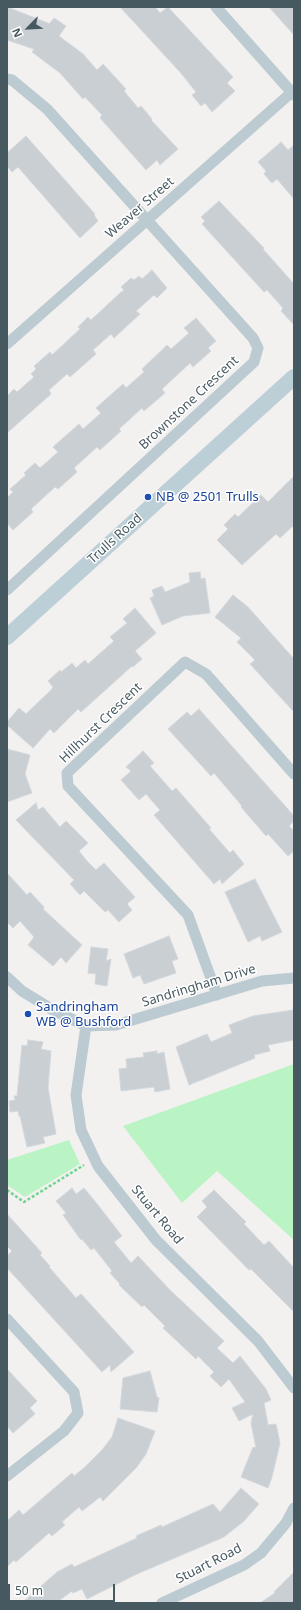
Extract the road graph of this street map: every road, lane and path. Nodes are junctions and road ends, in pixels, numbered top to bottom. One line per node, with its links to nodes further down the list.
1 (216, 7): 3 (street)
2 (7, 79): 4 (street, Brownstone Crescent)
3 (293, 93): 4 (street, Weaver Street)
4 (146, 221): 5 (street, Weaver Street); 7 (street, Brownstone Crescent)
5 (7, 344)
6 (294, 377): 8 (street, Trulls Road)
7 (7, 590)
8 (7, 637)
9 (294, 774): 12 (street, Hillhurst Crescent)
10 (7, 977): 13 (street, Sandringham Drive)
11 (294, 978): 12 (street, Sandringham Drive)
12 (217, 995): 13 (street, Sandringham Drive)
13 (86, 1026): 14 (street, Stuart Road)
14 (94, 1158): 15 (path); 17 (street, Stuart Road)
15 (7, 1190)
16 (7, 1319): 18 (street)
17 (294, 1388)
18 (7, 1476)
19 (294, 1508): 20 (street, Stuart Road)
20 (162, 1603)

